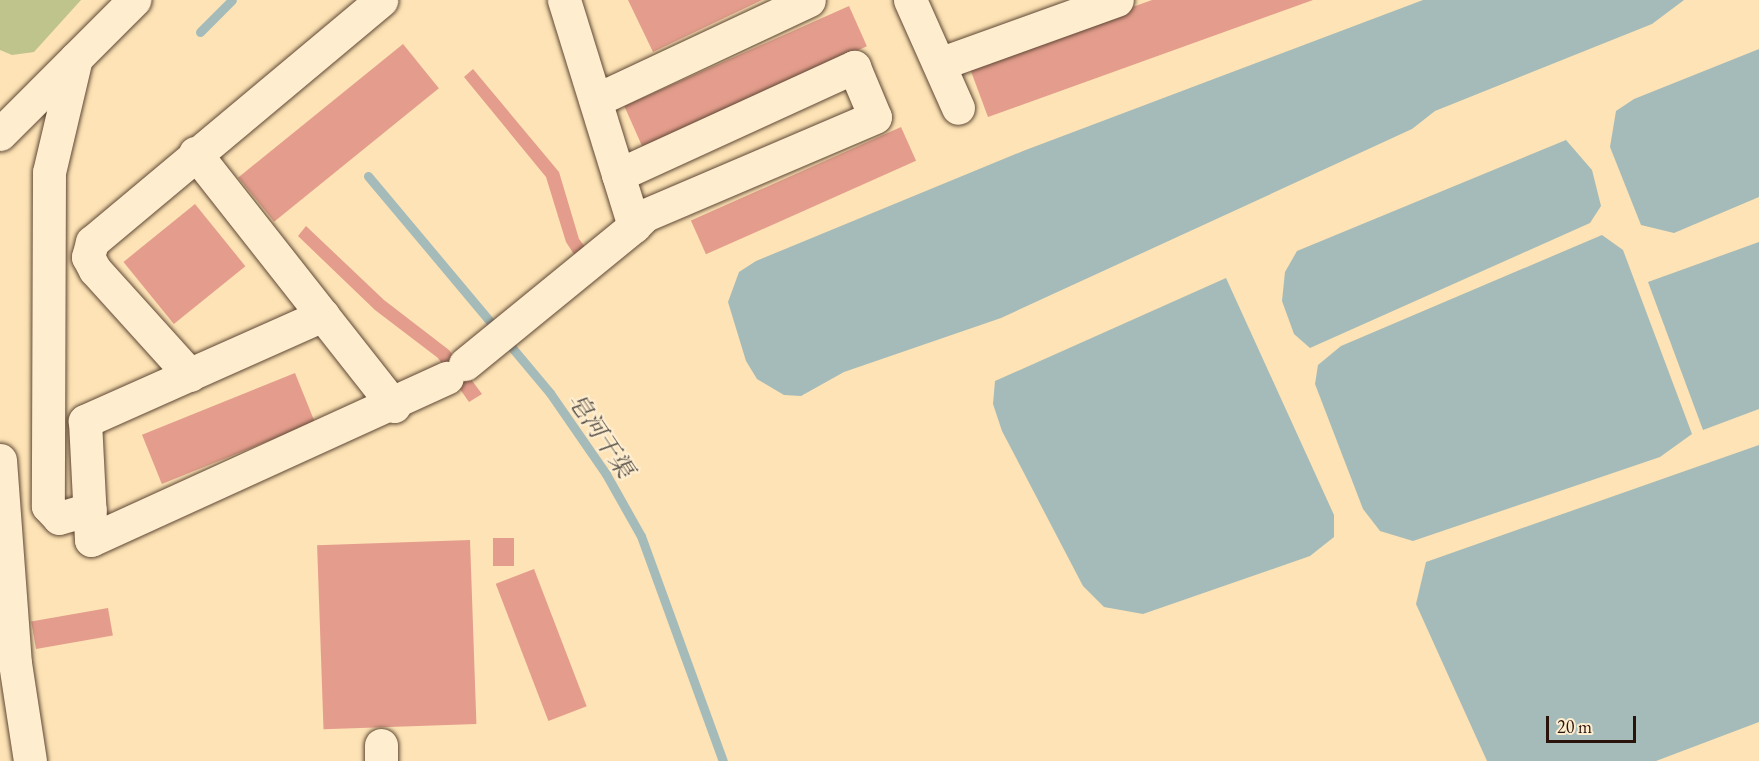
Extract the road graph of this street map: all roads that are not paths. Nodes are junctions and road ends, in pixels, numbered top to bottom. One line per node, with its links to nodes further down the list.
1 (134, 0): 7 (street)
2 (381, 0): 12 (street)
3 (564, 0): 9 (street)
4 (809, 0): 9 (street)
5 (910, 0): 8 (street)
6 (1117, 0): 8 (street)
7 (76, 58): 11 (street); 19 (street)
8 (939, 64): 10 (street)
9 (596, 100): 13 (street)
10 (958, 108)
11 (0, 134)
12 (195, 153): 15 (street); 16 (street)
13 (618, 175): 14 (street); 14 (street)
14 (634, 226): 17 (street)
15 (323, 315): 16 (street); 17 (street)
16 (189, 375): 19 (street)
17 (394, 406): 19 (street)
18 (0, 460): 20 (street)
19 (90, 509)
20 (30, 761)

